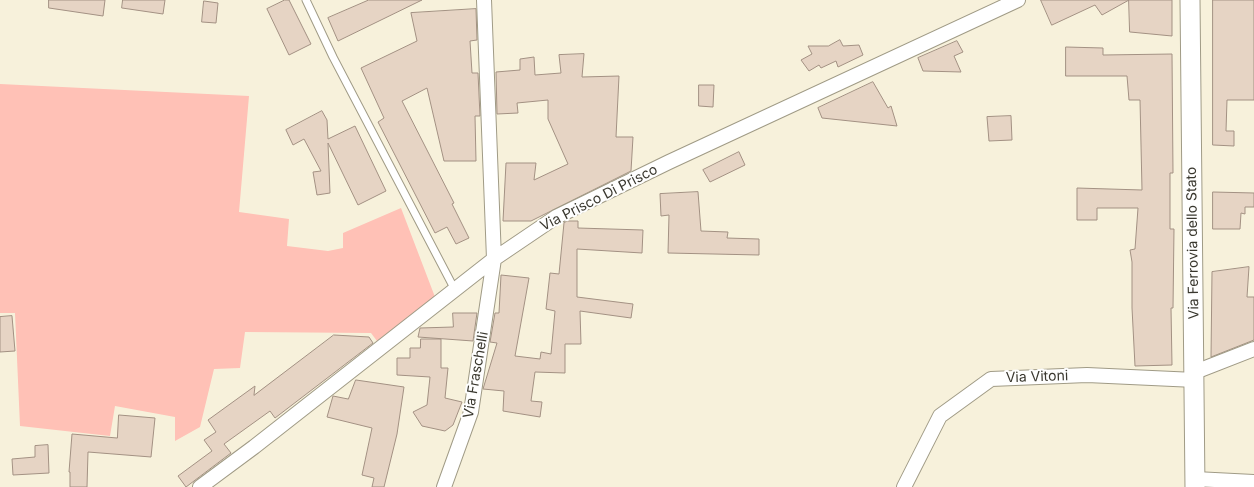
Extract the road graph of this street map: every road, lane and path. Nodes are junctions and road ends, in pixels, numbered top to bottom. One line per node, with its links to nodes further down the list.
1 (306, 0): 6 (lane)
2 (484, 0): 5 (street, Via Fraschelli)
3 (1018, 0): 5 (street, Via Prisco Di Prisco)
4 (1190, 0): 8 (main road, Via Ferrovia dello Stato)
5 (494, 259): 6 (street, Via Prisco Di Prisco); 12 (street, Via Fraschelli)
6 (455, 290): 11 (street, Via Prisco Di Prisco)
7 (1254, 349): 8 (street)
8 (1195, 376): 10 (main road, Via Ferrovia dello Stato); 13 (street, Via Vitoni)
9 (1254, 482): 10 (street)
10 (1195, 483)
11 (200, 487)
12 (444, 487)
13 (904, 487)

